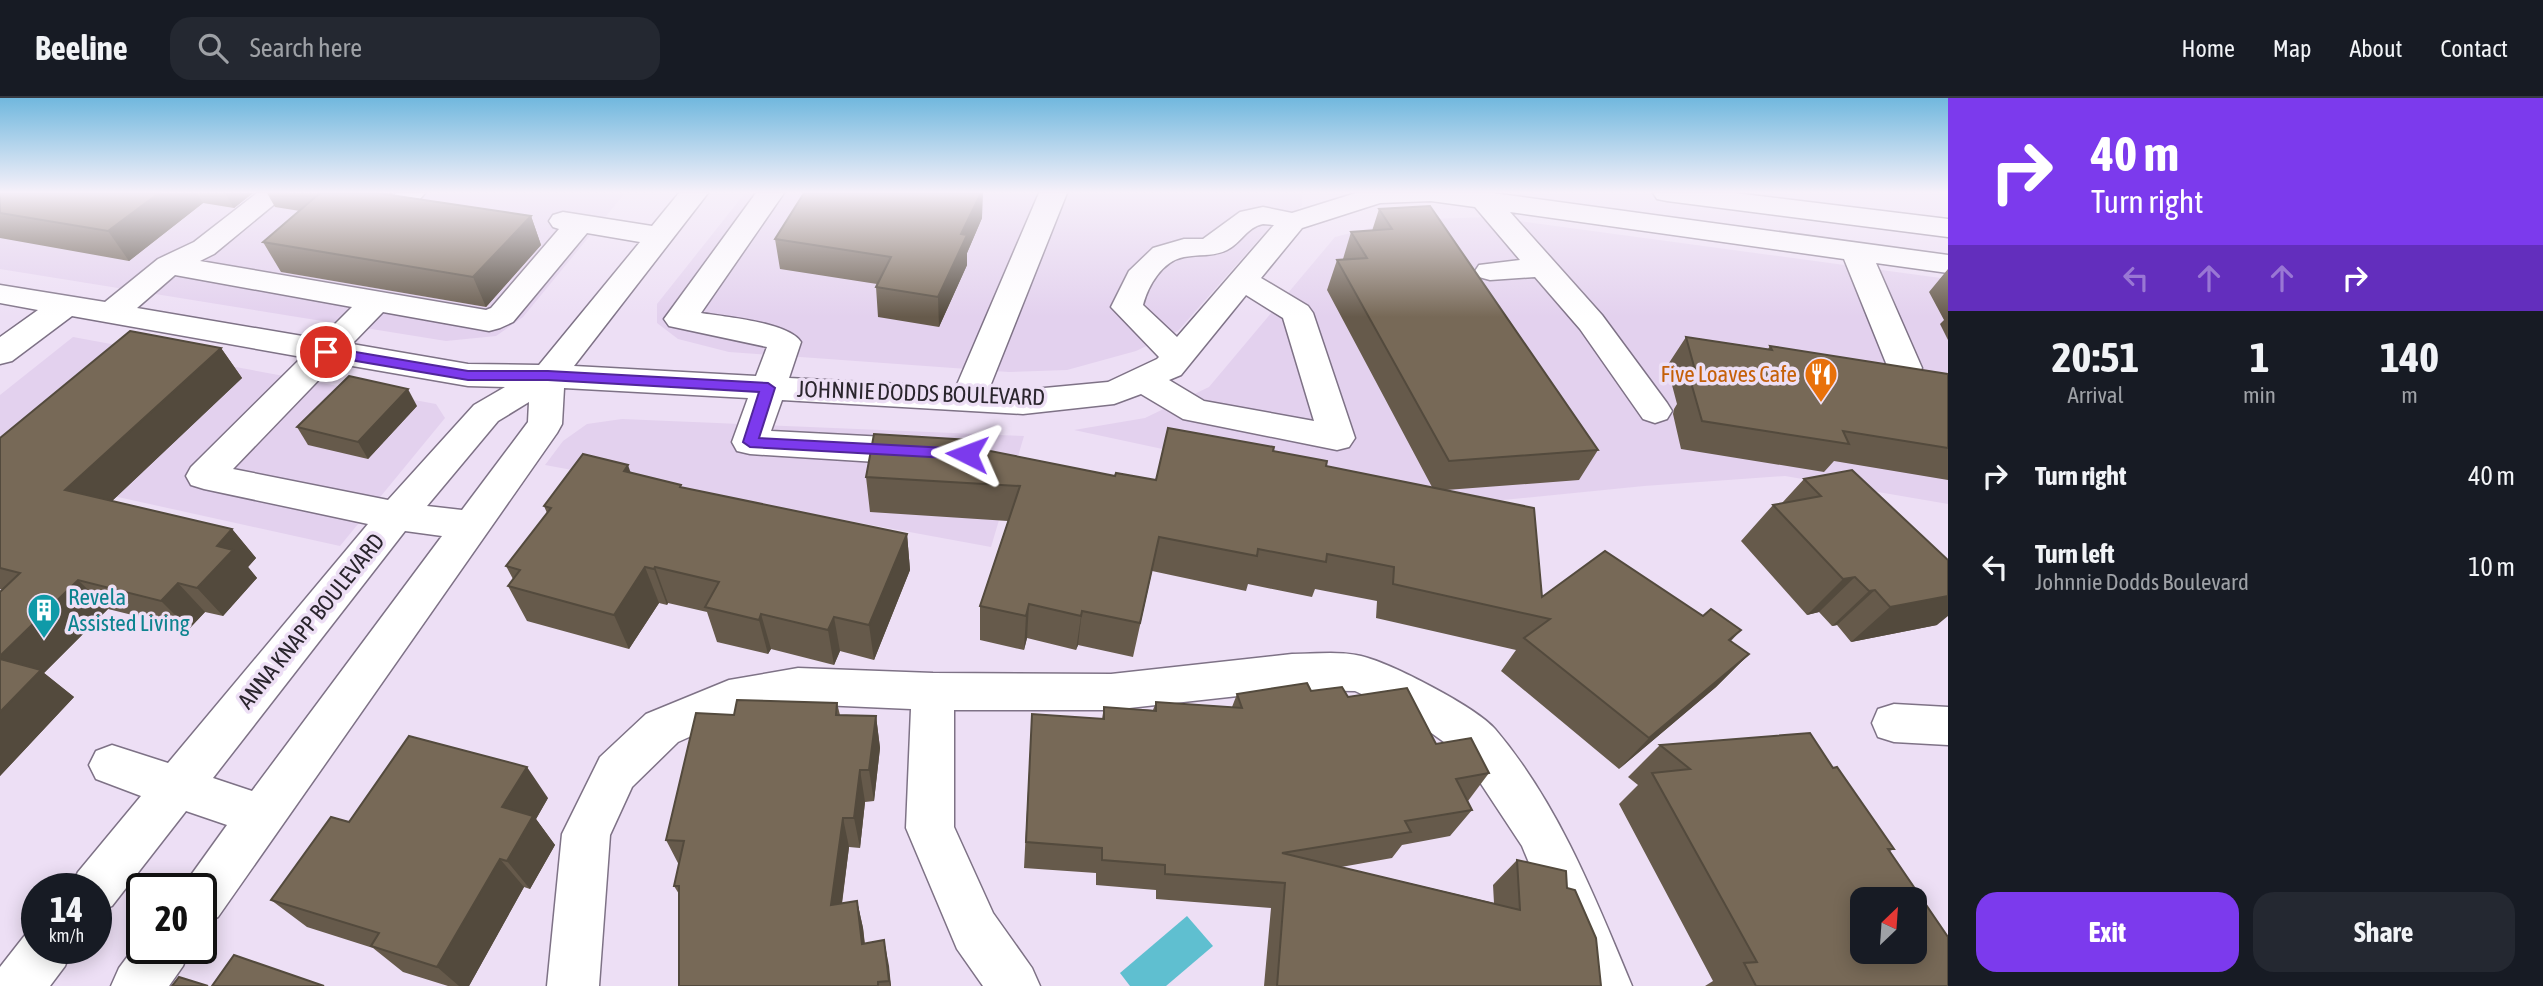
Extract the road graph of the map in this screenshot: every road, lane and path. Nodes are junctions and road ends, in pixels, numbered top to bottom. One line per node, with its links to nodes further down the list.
1 (222, 234): 12 (main road)
2 (569, 234): 18 (main road)
3 (649, 234): 10 (main road)
4 (740, 234): 30 (main road)
5 (1037, 234): 31 (main road)
6 (1229, 234): 26 (main road)
7 (1281, 234): 16 (main road, JOHNNIE DODDS BOULEVARD)
8 (1515, 234): 14 (main road)
9 (1735, 234): 11 (main road)
10 (659, 236): 28 (main road, ANNA KNAPP BOULEVARD)
11 (1856, 251): 13 (main road); 27 (main road)
12 (169, 264): 18 (main road); 20 (main road)
13 (1948, 264)
14 (1544, 267): 15 (main road); 32 (main road)
15 (1490, 271)
16 (1243, 280): 26 (main road, JOHNNIE DODDS BOULEVARD); 29 (main road)
17 (0, 294): 19 (main road)
18 (375, 302): 24 (main road)
19 (52, 303): 20 (main road, JOHNNIE DODDS BOULEVARD); 22 (main road); 25 (main road)
20 (111, 313): 21 (main road, JOHNNIE DODDS BOULEVARD)
21 (166, 323): 23 (main road); 24 (main road, JOHNNIE DODDS BOULEVARD)
22 (0, 328)
23 (134, 350)
24 (326, 352): 28 (main road, JOHNNIE DODDS BOULEVARD); 34 (main road)
25 (0, 353)
26 (1177, 356): 29 (main road, JOHNNIE DODDS BOULEVARD)
27 (1905, 368)
28 (548, 376): 30 (main road, JOHNNIE DODDS BOULEVARD); 34 (main road, ANNA KNAPP BOULEVARD); 35 (main road)
29 (1142, 379): 31 (main road, JOHNNIE DODDS BOULEVARD)
30 (768, 388): 31 (main road, JOHNNIE DODDS BOULEVARD); 33 (main road)
31 (968, 398)
32 (1655, 411)
33 (953, 453)
34 (396, 516): 35 (main road); 40 (main road, ANNA KNAPP BOULEVARD)
35 (472, 526): 41 (main road)
36 (933, 691): 48 (main road); 49 (main road); 50 (main road)
37 (1894, 723): 38 (main road)
38 (1948, 726)
39 (112, 765): 40 (main road)
40 (176, 787): 41 (main road); 42 (main road, ANNA KNAPP BOULEVARD)
41 (263, 816): 43 (main road)
42 (108, 873)
43 (217, 878)
44 (35, 964): 46 (main road)
45 (153, 964): 47 (main road)
46 (18, 986)
47 (137, 986)
48 (573, 986)
49 (1014, 986)
50 (1606, 986)

